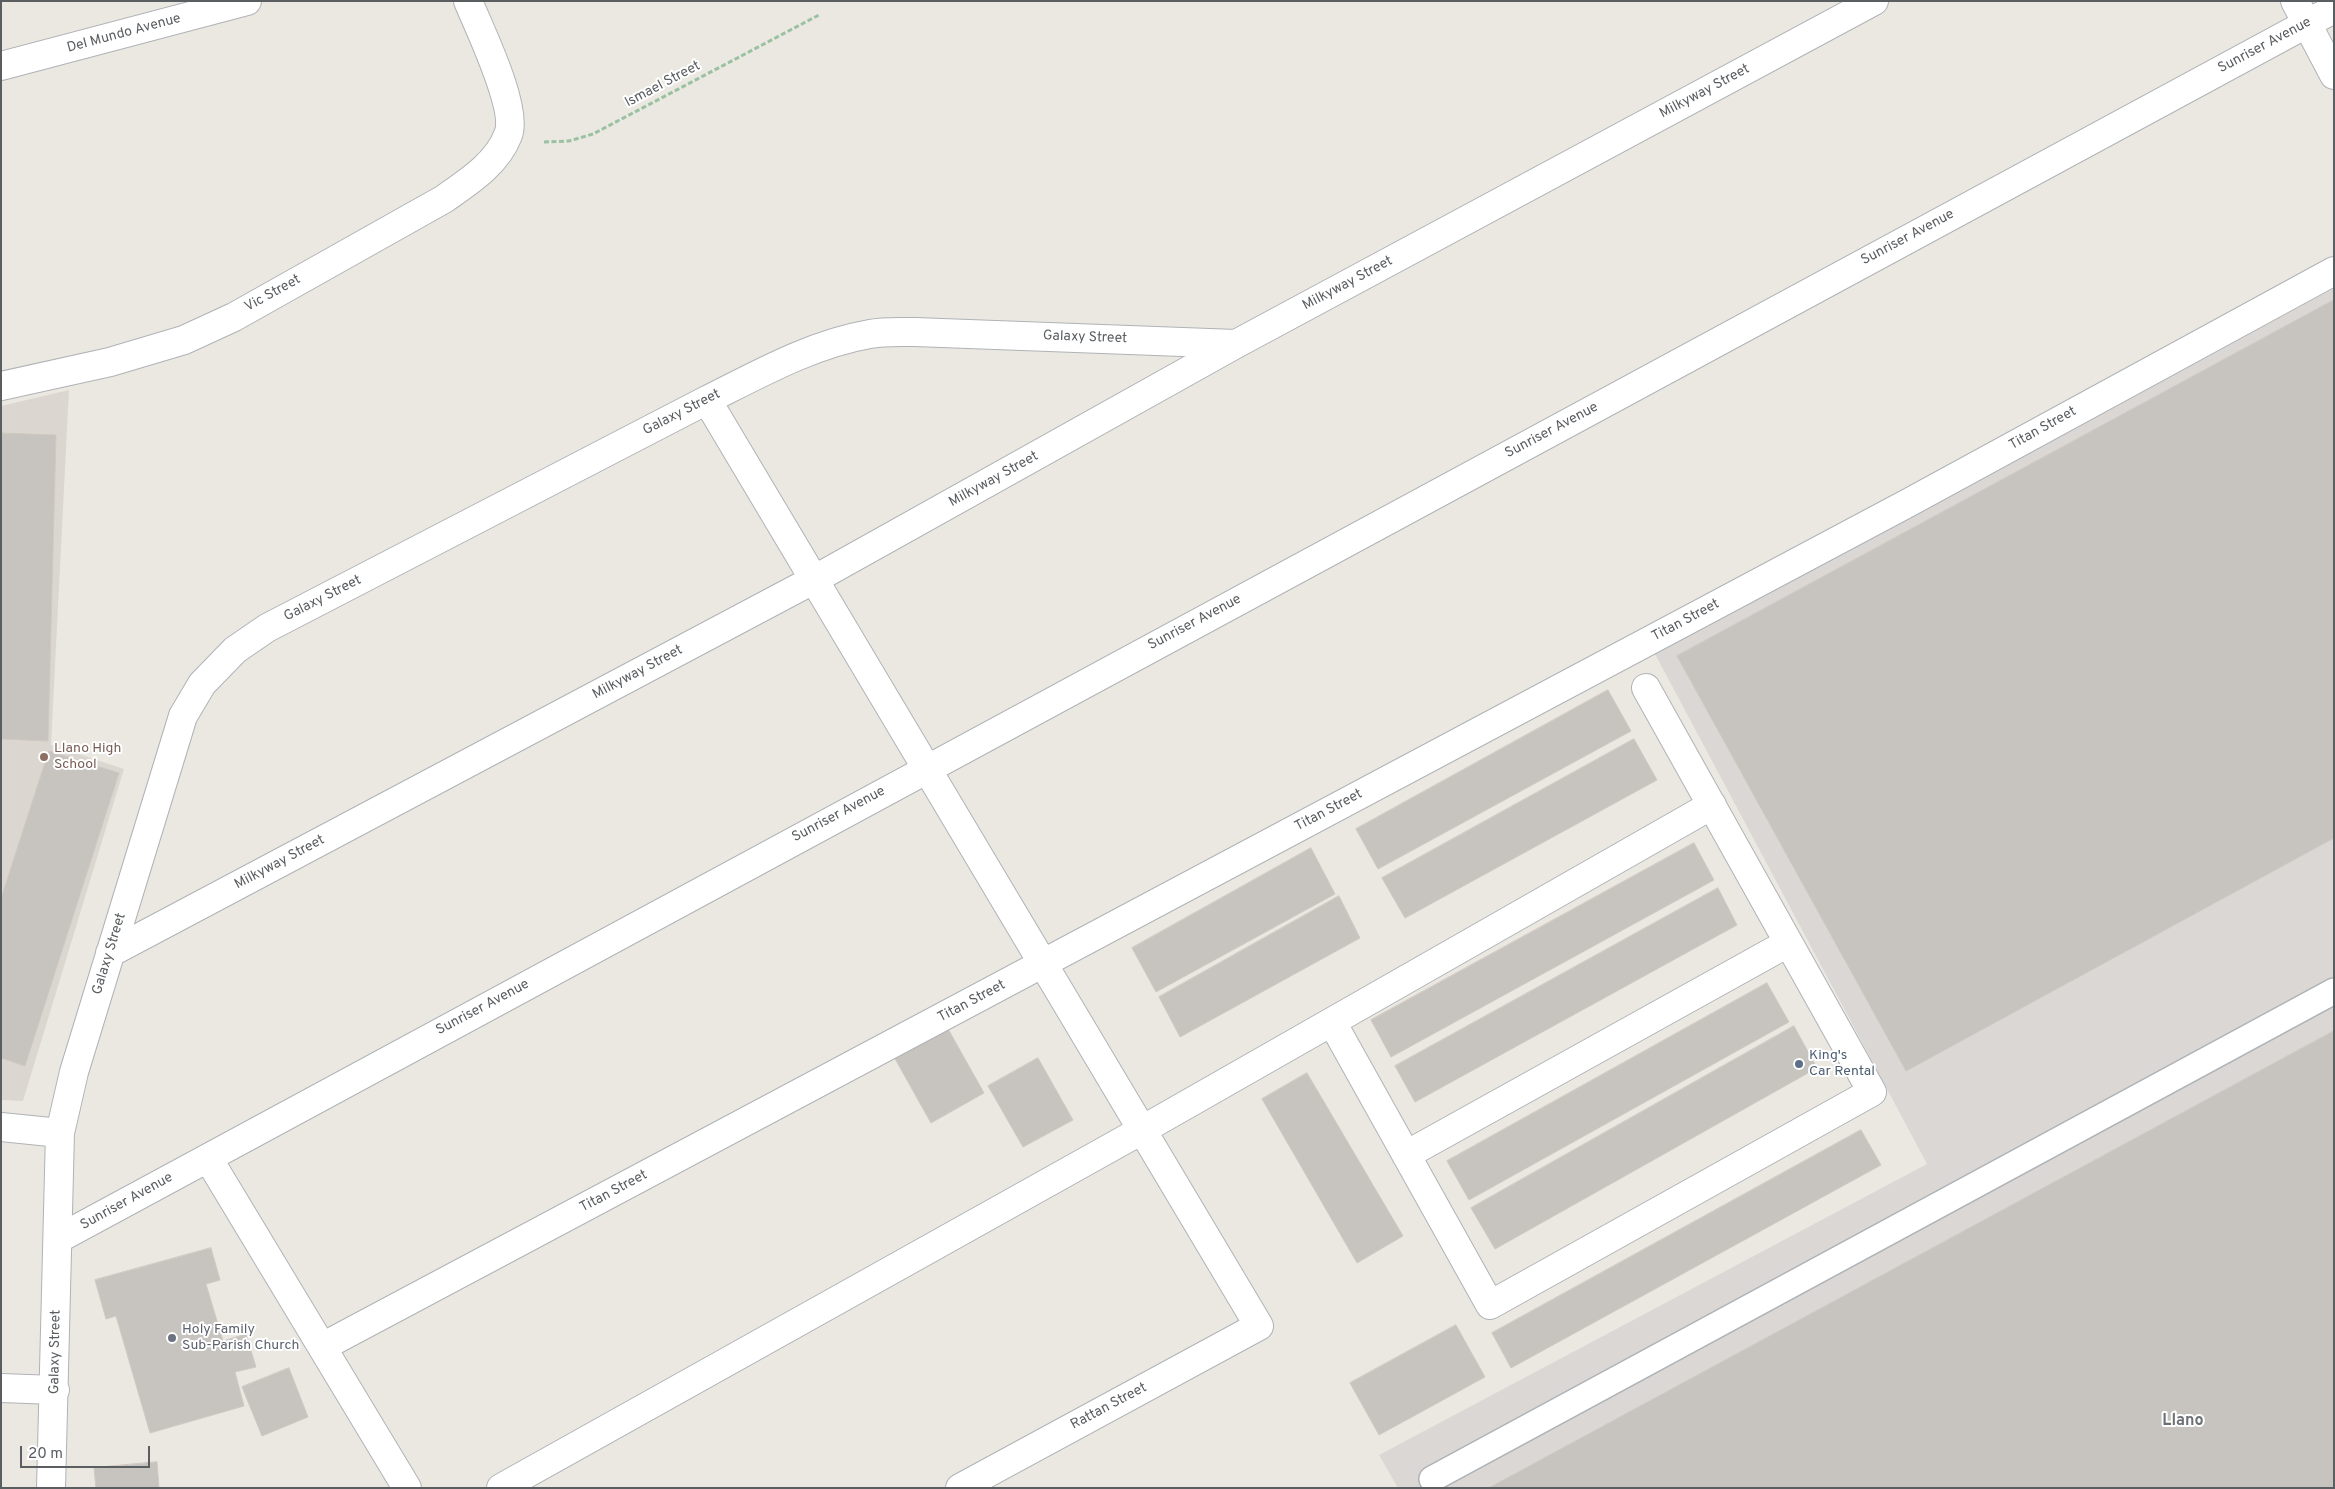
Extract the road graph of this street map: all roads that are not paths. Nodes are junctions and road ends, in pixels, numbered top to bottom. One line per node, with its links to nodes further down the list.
1 (247, 1): 6 (street, Del Mundo Avenue)
2 (468, 1): 10 (street, Vic Street)
3 (1874, 1): 9 (street, Milkyway Street)
4 (2334, 9): 5 (street, Sunriser Avenue)
5 (2301, 12): 7 (street); 14 (street, Sunriser Avenue)
6 (1, 66)
7 (2334, 75)
8 (2334, 271): 18 (street, Titan Street)
9 (1236, 344): 11 (street, Galaxy Street); 12 (street, Milkyway Street)
10 (1, 386)
11 (707, 400): 12 (street); 17 (street, Galaxy Street)
12 (815, 579): 14 (street); 17 (street, Milkyway Street)
13 (1646, 688): 15 (street)
14 (927, 768): 18 (street); 25 (street, Sunriser Avenue)
15 (1712, 805): 16 (street); 20 (street)
16 (1788, 943): 24 (street); 24 (street)
17 (110, 953): 23 (street, Galaxy Street)
18 (1043, 964): 22 (street); 27 (street, Titan Street)
19 (2334, 992): 30 (lane)
20 (1332, 1022): 22 (street); 24 (street)
21 (1, 1127): 23 (street)
22 (1142, 1130): 33 (street); 34 (street, Rattan Street)
23 (60, 1133): 26 (street, Galaxy Street)
24 (1406, 1155)
25 (208, 1158): 26 (street, Sunriser Avenue); 27 (street)
26 (58, 1239): 29 (street, Galaxy Street)
27 (322, 1347): 32 (street)
28 (1, 1388): 29 (street)
29 (55, 1390): 31 (street, Galaxy Street)
30 (1432, 1478)
31 (51, 1488)
32 (406, 1488)
33 (501, 1488)
34 (960, 1488)

